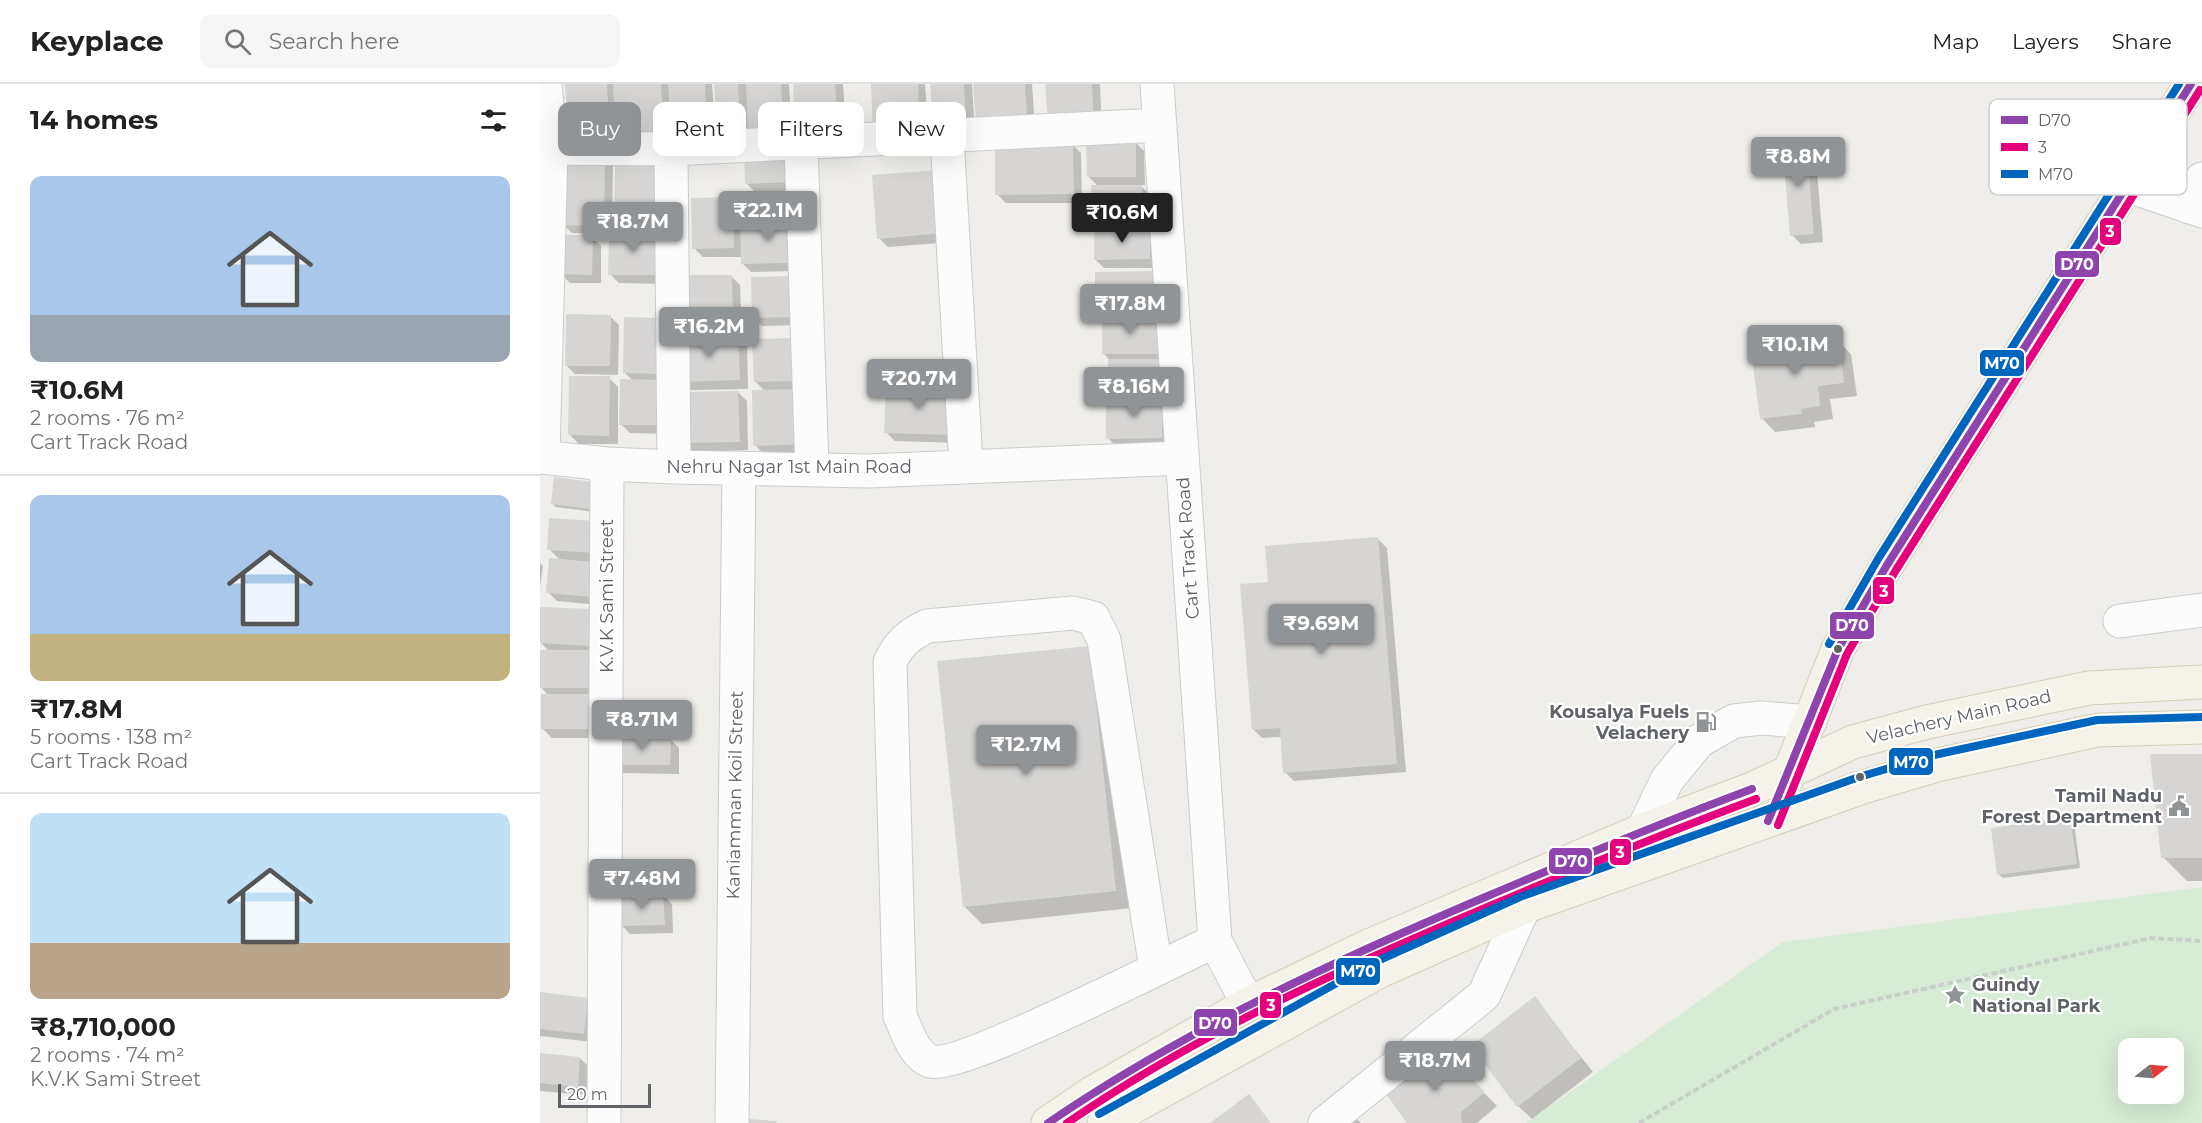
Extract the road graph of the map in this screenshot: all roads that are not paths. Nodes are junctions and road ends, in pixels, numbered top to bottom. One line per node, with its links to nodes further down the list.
1 (545, 84): 7 (street)
2 (1157, 84): 5 (street, Cart Track Road)
3 (2191, 84): 4 (main road)
4 (2181, 99)
5 (1160, 125): 6 (street); 16 (street, Cart Track Road)
6 (966, 136)
7 (545, 147): 8 (street); 15 (street)
8 (653, 149)
9 (671, 156): 19 (street)
10 (801, 156): 21 (street)
11 (948, 156): 18 (street)
12 (2120, 195): 25 (main road)
13 (2176, 195): 14 (street)
14 (2198, 199)
15 (541, 457): 17 (street, Nehru Nagar 1st Main Road)
16 (1182, 458): 18 (street, Nehru Nagar 1st Main Road); 31 (street, Cart Track Road)
17 (607, 464): 19 (street, Nehru Nagar 1st Main Road); 34 (street, K.V.K Sami Street)
18 (966, 465): 21 (street, Nehru Nagar 1st Main Road)
19 (674, 467): 20 (street, Nehru Nagar 1st Main Road)
20 (739, 468): 21 (street, Nehru Nagar 1st Main Road); 35 (street, Kaniamman Koil Street)
21 (812, 468)
22 (2202, 610): 23 (street)
23 (2120, 621)
24 (2202, 682): 27 (main road, Velachery Main Road)
25 (1810, 722): 27 (main road); 29 (street)
26 (2202, 727): 28 (main road)
27 (1790, 772): 28 (main road); 29 (main road, Velachery Main Road)
28 (1768, 820): 30 (main road)
29 (1643, 830): 33 (main road, Velachery Main Road)
30 (1524, 907): 37 (main road); 38 (street)
31 (1215, 941): 32 (street); 33 (street, Cart Track Road)
32 (1156, 969): 32 (street)
33 (1248, 1004): 36 (main road, Velachery Main Road)
34 (604, 1123)
35 (732, 1123)
36 (1048, 1123)
37 (1104, 1123)
38 (1325, 1123)

